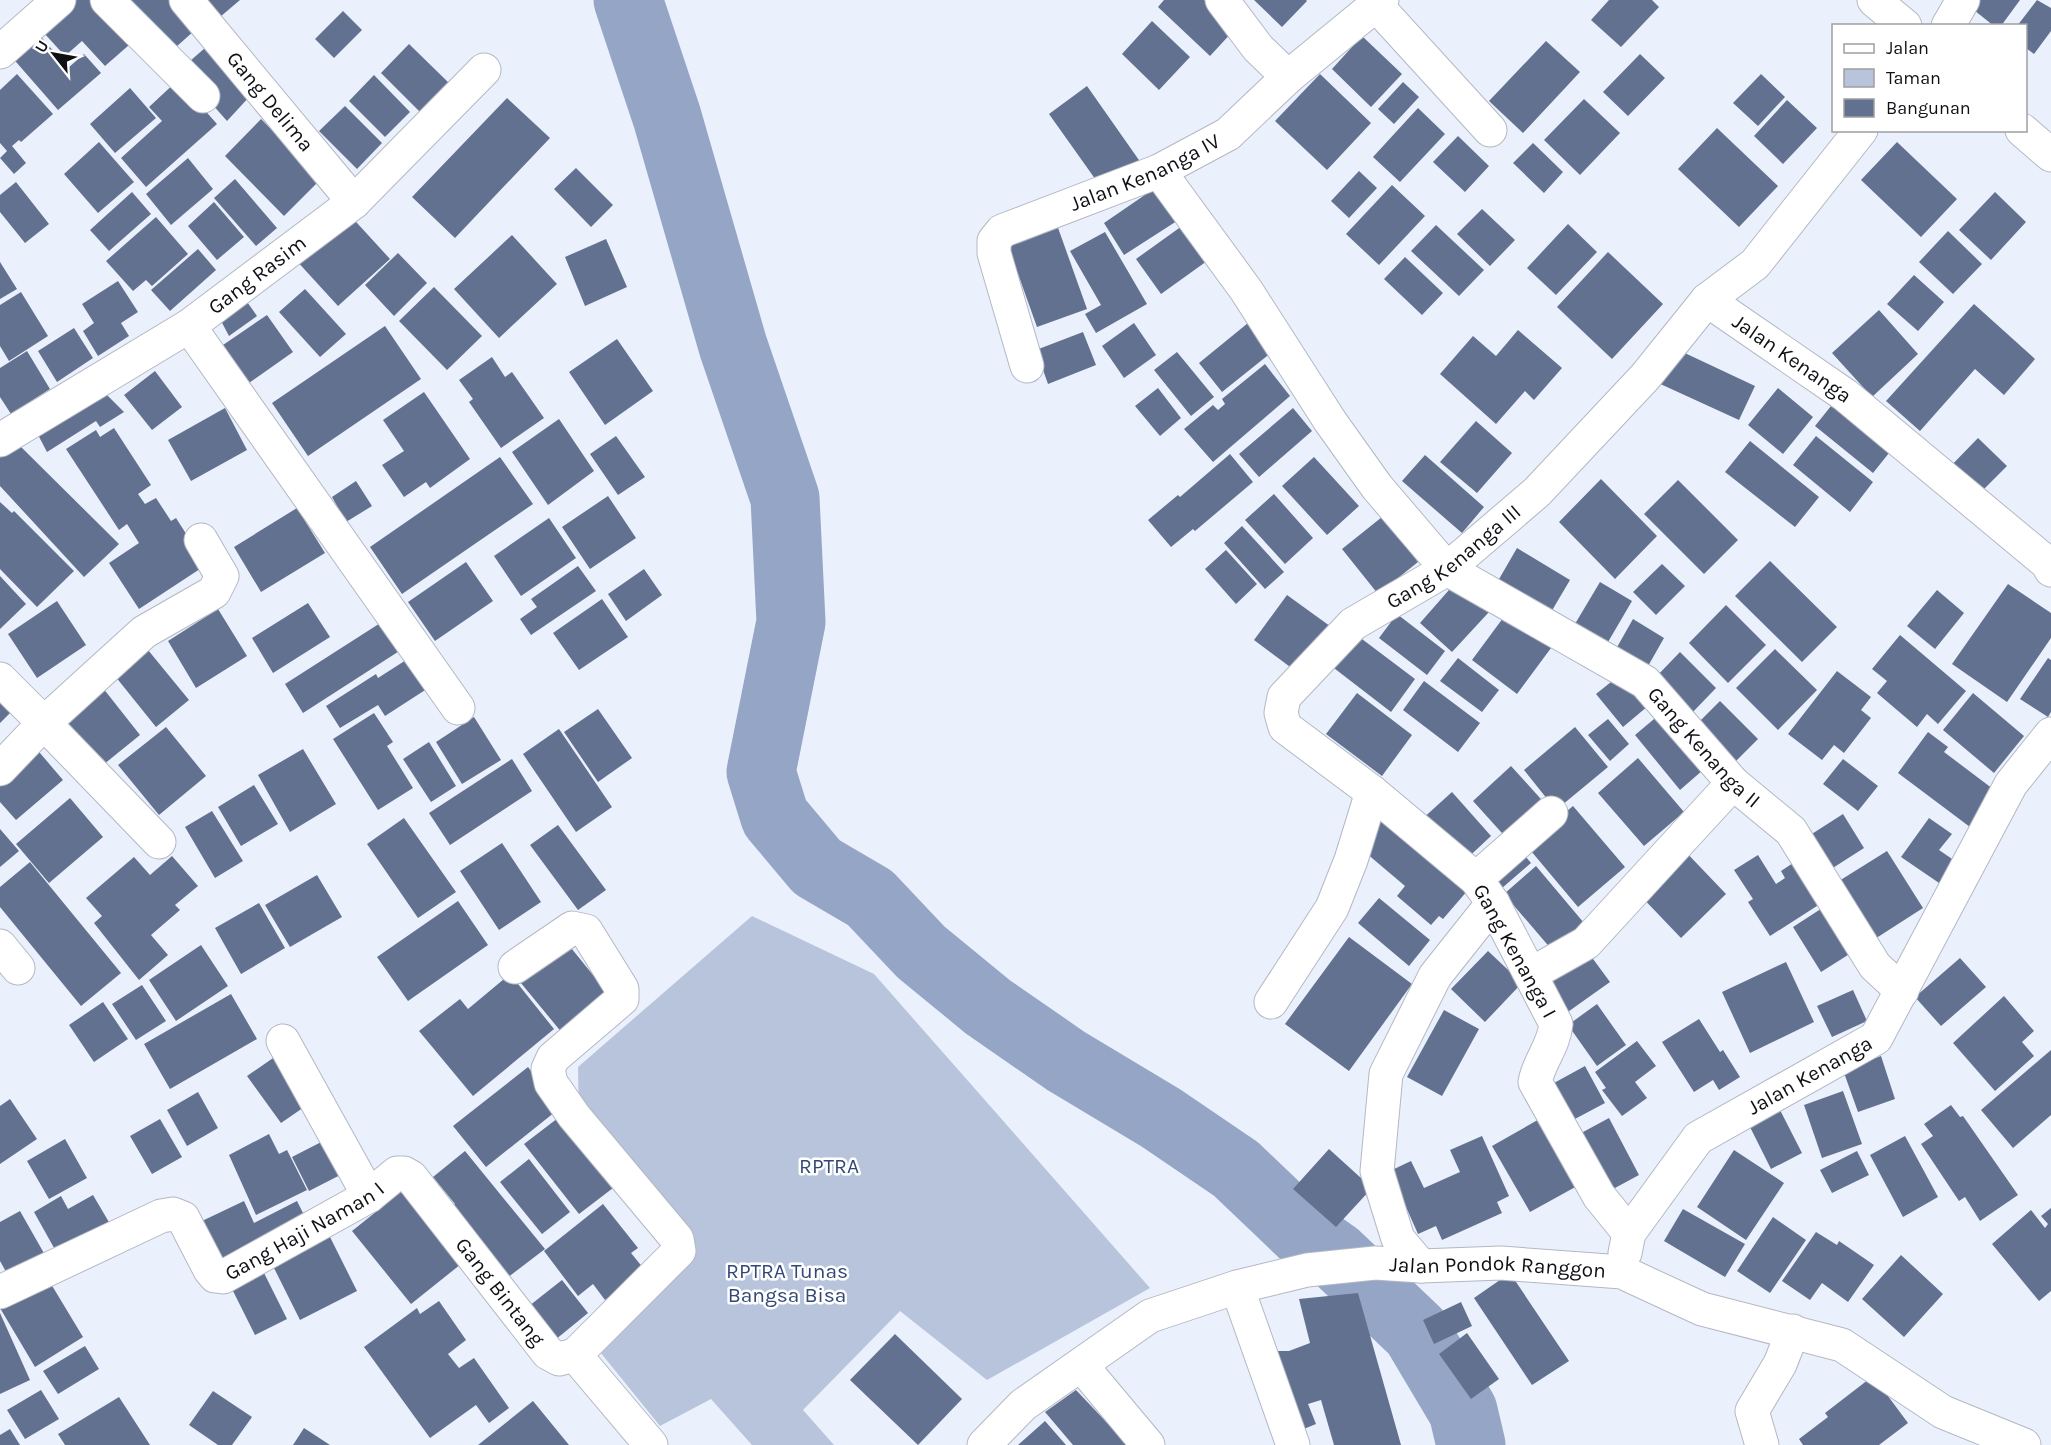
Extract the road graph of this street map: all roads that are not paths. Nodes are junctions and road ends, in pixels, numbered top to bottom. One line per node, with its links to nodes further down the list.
1 (59, 0): 10 (street)
2 (107, 0): 13 (street)
3 (186, 0): 19 (street, Gang Delima)
4 (1222, 0): 12 (street)
5 (1874, 0): 8 (street)
6 (1963, 0): 9 (street)
7 (1379, 2): 12 (street, Jalan Kenanga IV); 14 (street)
8 (1903, 24)
9 (1949, 24)
10 (0, 52)
11 (484, 70): 19 (street, Gang Rasim)
12 (1288, 77): 18 (street, Jalan Kenanga IV)
13 (203, 96)
14 (1490, 130)
15 (1859, 132): 20 (street, Jalan Kenanga)
16 (2024, 132): 17 (street)
17 (2051, 155)
18 (1159, 171): 22 (street, Jalan Kenanga IV); 25 (street, Gang Kenanga II)
19 (354, 202): 21 (street, Gang Rasim)
20 (1707, 300): 25 (street, Gang Kenanga III); 26 (street, Jalan Kenanga)
21 (189, 326): 23 (street, Gang Rasim); 28 (street)
22 (1027, 366)
23 (0, 440)
24 (201, 540): 29 (street)
25 (1447, 569): 32 (street, Gang Kenanga II); 33 (street, Gang Kenanga III)
26 (2051, 570)
27 (0, 679): 29 (street)
28 (458, 708)
29 (44, 723): 31 (street); 35 (street)
30 (2051, 734): 39 (street, Jalan Kenanga)
31 (0, 769)
32 (1733, 783): 38 (street); 39 (street, Gang Kenanga II)
33 (1372, 792): 36 (street, Gang Kenanga I); 40 (street)
34 (1551, 813): 36 (street)
35 (159, 842)
36 (1485, 891): 38 (street, Gang Kenanga I); 45 (street)
37 (515, 968): 50 (street)
38 (1532, 974): 44 (street, Gang Kenanga I)
39 (1902, 991): 44 (street, Jalan Kenanga)
40 (1271, 1002)
41 (283, 1041): 43 (street)
42 (404, 1173): 43 (street, Gang Haji Naman I); 50 (street, Gang Bintang)
43 (369, 1196): 48 (street, Gang Haji Naman I)
44 (1629, 1233): 46 (street, Jalan Kenanga)
45 (1421, 1266): 46 (street, Jalan Pondok Ranggon); 47 (street, Jalan Pondok Ranggon)
46 (1622, 1272): 49 (street, Jalan Pondok Ranggon)
47 (1237, 1287): 51 (street, Jalan Pondok Ranggon); 55 (street)
48 (0, 1292)
49 (1792, 1331): 56 (street); 57 (street, Jalan Pondok Ranggon)
50 (575, 1355): 52 (street)
51 (1081, 1365): 53 (street, Jalan Pondok Ranggon); 54 (street)
52 (651, 1445)
53 (984, 1445)
54 (1148, 1445)
55 (1293, 1445)
56 (1762, 1445)
57 (2024, 1445)

